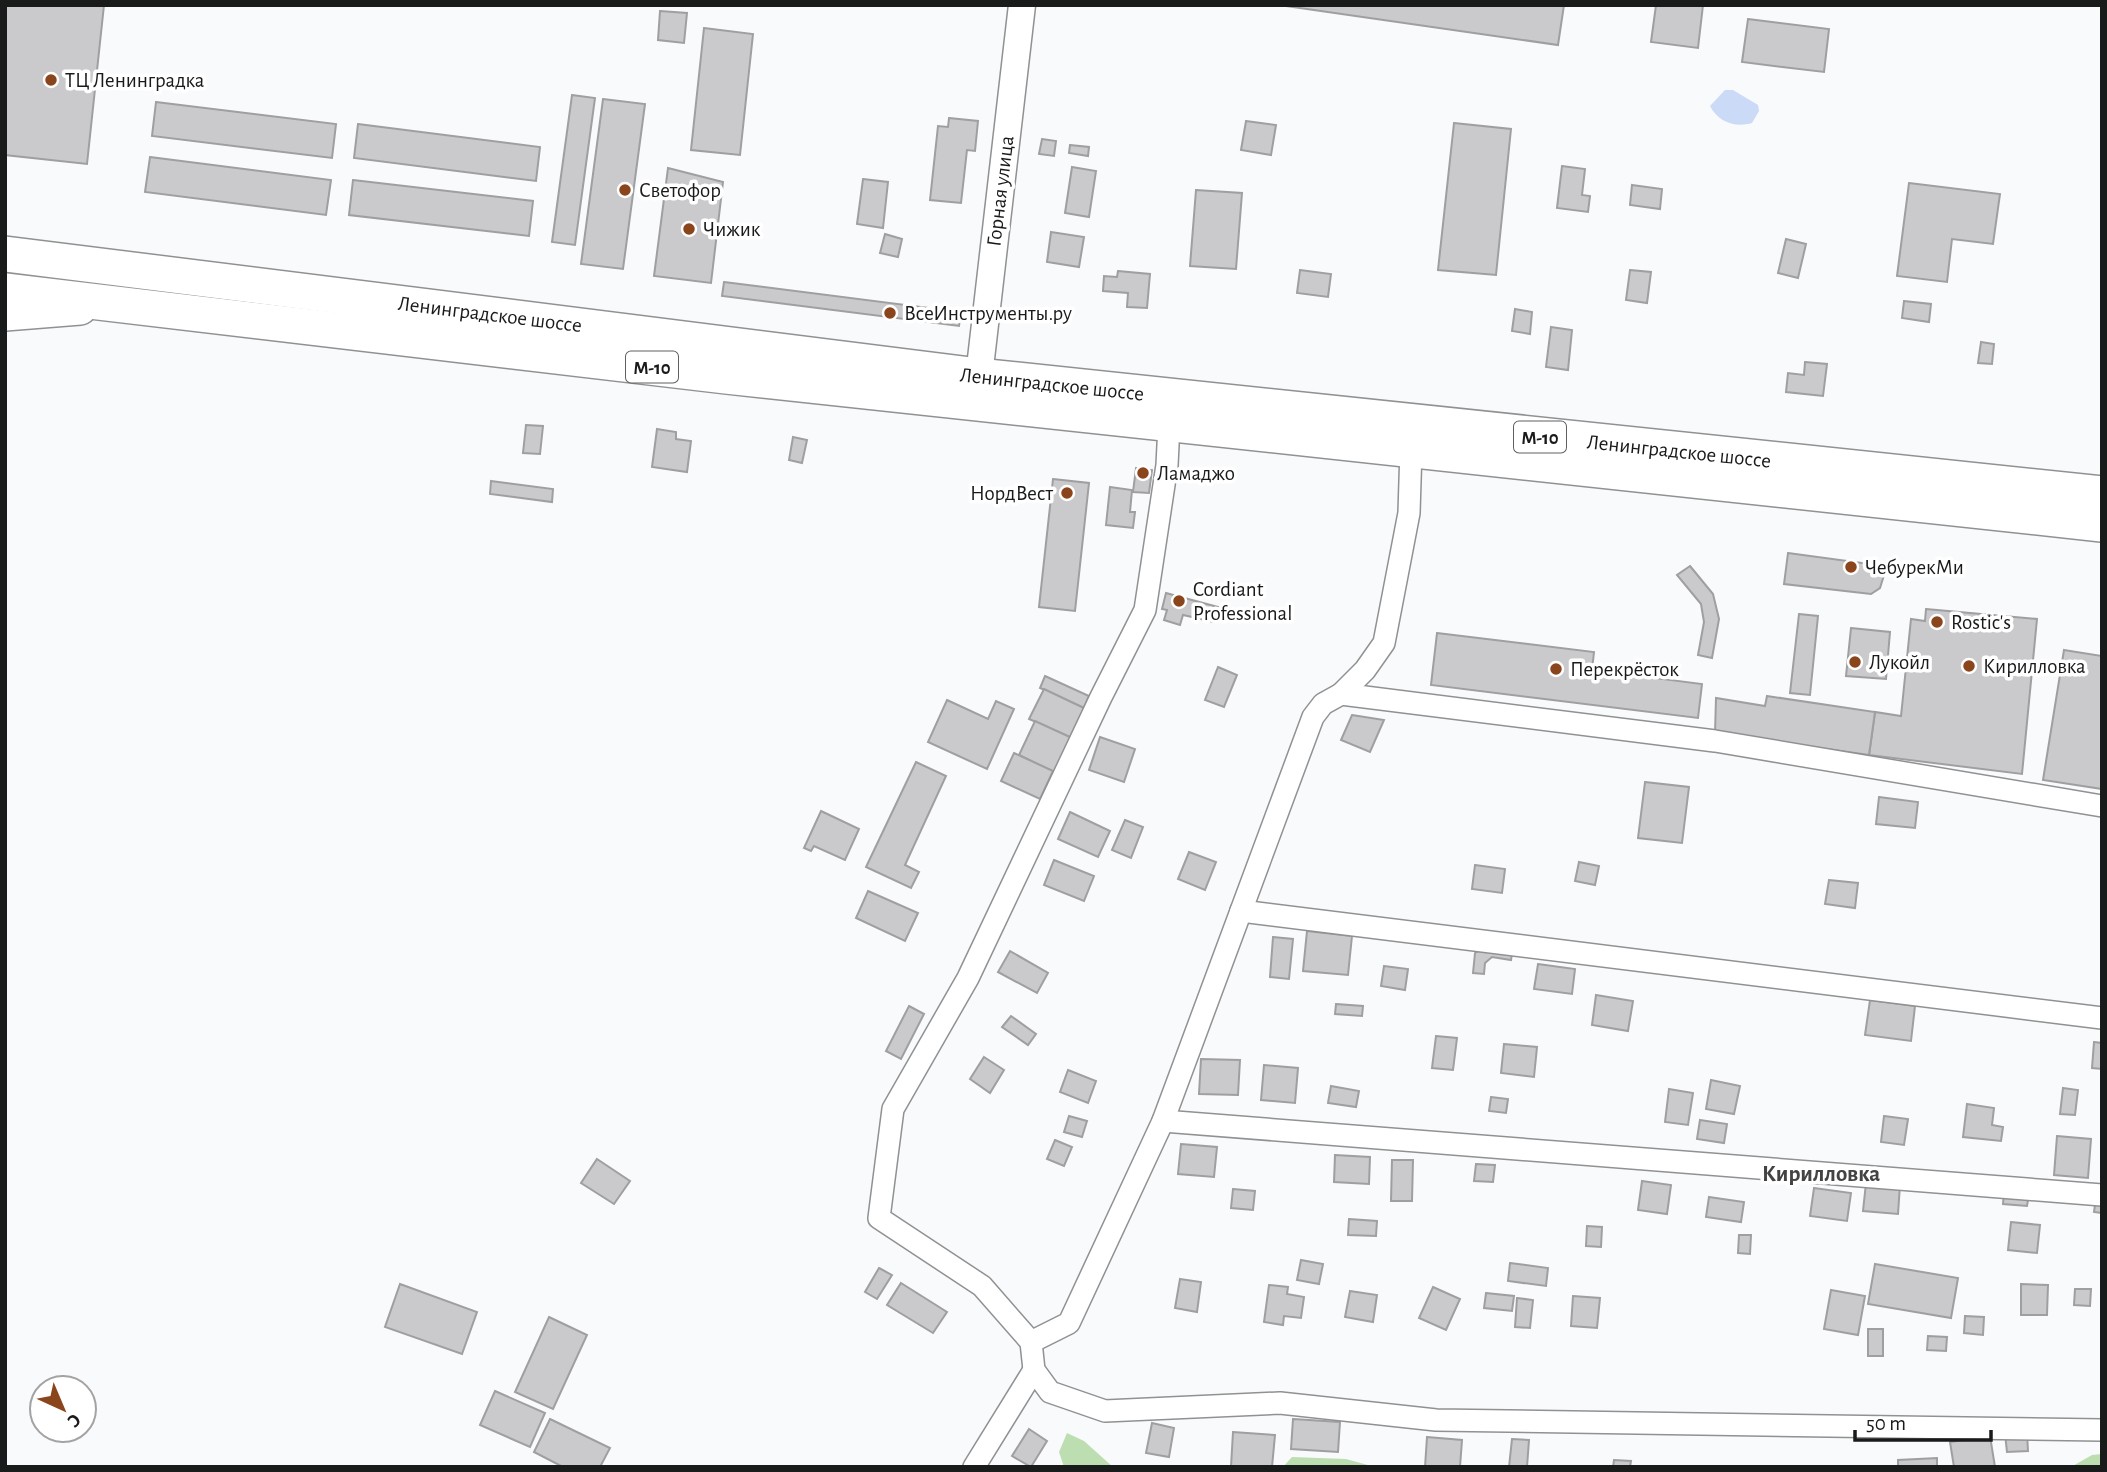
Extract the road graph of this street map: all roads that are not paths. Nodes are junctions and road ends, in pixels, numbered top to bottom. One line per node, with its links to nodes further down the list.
1 (1022, 5): 6 (street, Горная улица)
2 (5, 254): 6 (highway, Ленинградское шоссе / М-10)
3 (5, 290): 4 (highway, Ленинградское шоссе)
4 (129, 304): 5 (main road); 7 (highway, Ленинградское шоссе / М-10)
5 (5, 314)
6 (979, 376): 9 (highway, Ленинградское шоссе / М-10)
7 (1169, 425): 8 (highway, Ленинградское шоссе / М-10); 17 (street)
8 (1411, 449): 10 (highway, Ленинградское шоссе / М-10); 11 (street)
9 (2102, 494)
10 (2102, 524)
11 (1341, 694): 12 (street); 13 (street)
12 (2102, 806)
13 (1241, 911): 14 (street); 15 (street)
14 (2102, 1018)
15 (1163, 1121): 16 (street); 17 (street)
16 (2102, 1195)
17 (1031, 1342): 18 (street)
18 (1034, 1370): 19 (street); 20 (street)
19 (2102, 1430)
20 (974, 1467)

